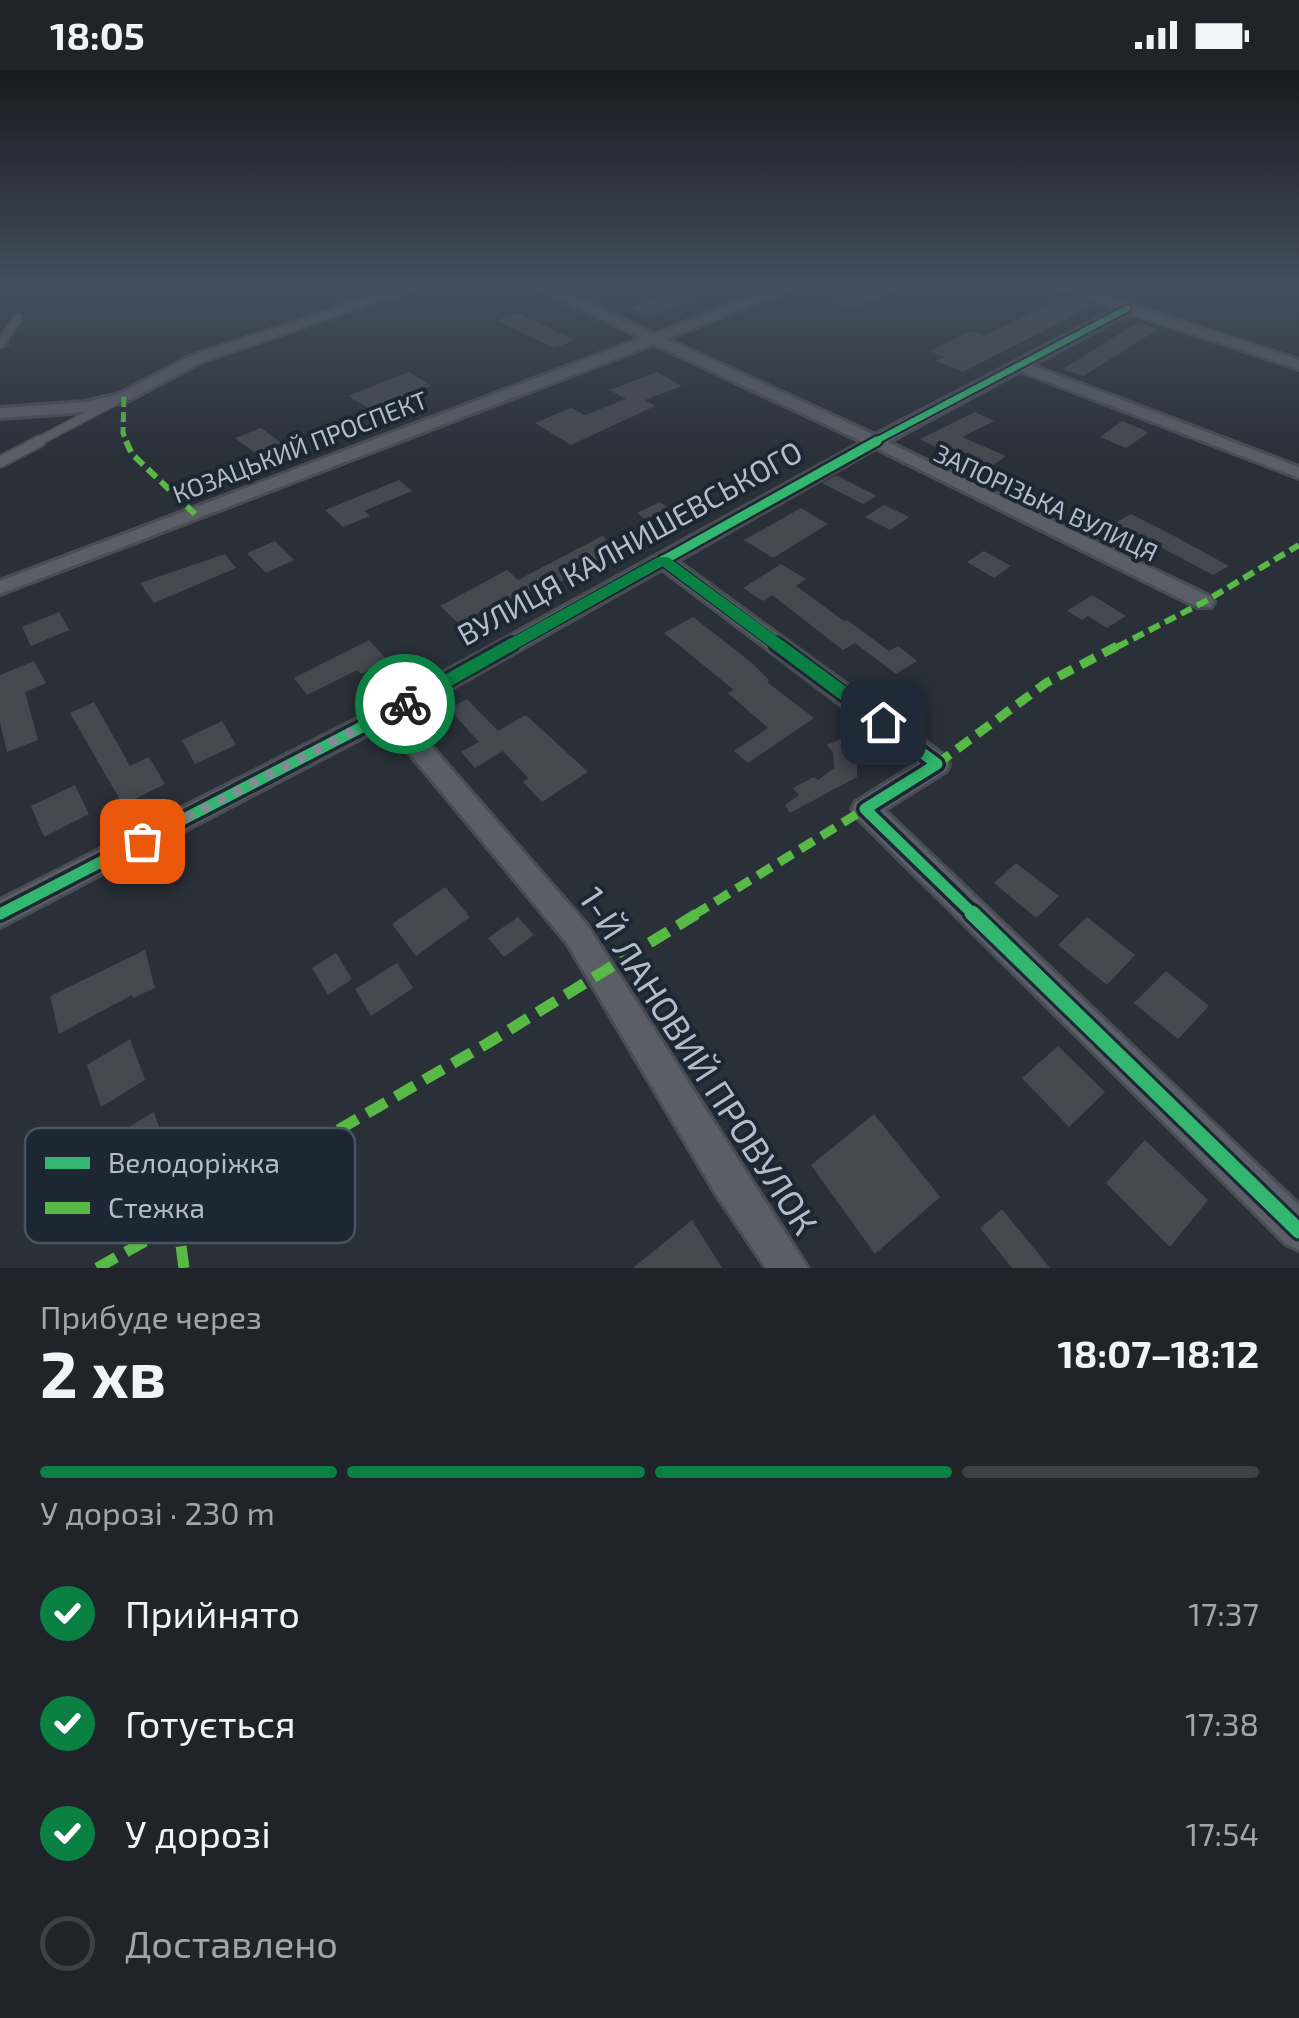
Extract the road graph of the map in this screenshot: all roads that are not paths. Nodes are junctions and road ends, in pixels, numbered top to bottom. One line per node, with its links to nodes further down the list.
1 (244, 344): 8 (street)
2 (641, 344): 14 (street, КОЗАЦЬКИЙ ПРОСПЕКТ)
3 (668, 344): 10 (street, ЗАПОРІЗЬКА ВУЛИЦЯ)
4 (1063, 344): 7 (street, ВУЛИЦЯ КАЛНИШЕВСЬКОГО)
5 (1238, 344): 6 (street)
6 (1299, 364)
7 (1022, 367): 10 (street, ВУЛИЦЯ КАЛНИШЕВСЬКОГО); 12 (street)
8 (124, 397): 9 (street); 11 (lane)
9 (0, 413)
10 (873, 443): 13 (street, ВУЛИЦЯ КАЛНИШЕВСЬКОГО); 15 (street, ЗАПОРІЗЬКА ВУЛИЦЯ)
11 (0, 462)
12 (1299, 473)
13 (663, 560): 16 (street, ВУЛИЦЯ КАЛНИШЕВСЬКОГО); 18 (street)
14 (0, 588)
15 (1204, 602)
16 (389, 713): 17 (street, ВУЛИЦЯ КАЛНИШЕВСЬКОГО); 19 (street, 1-Й ЛАНОВИЙ ПРОВУЛОК)
17 (0, 914)
18 (1299, 1232)
19 (789, 1268)

